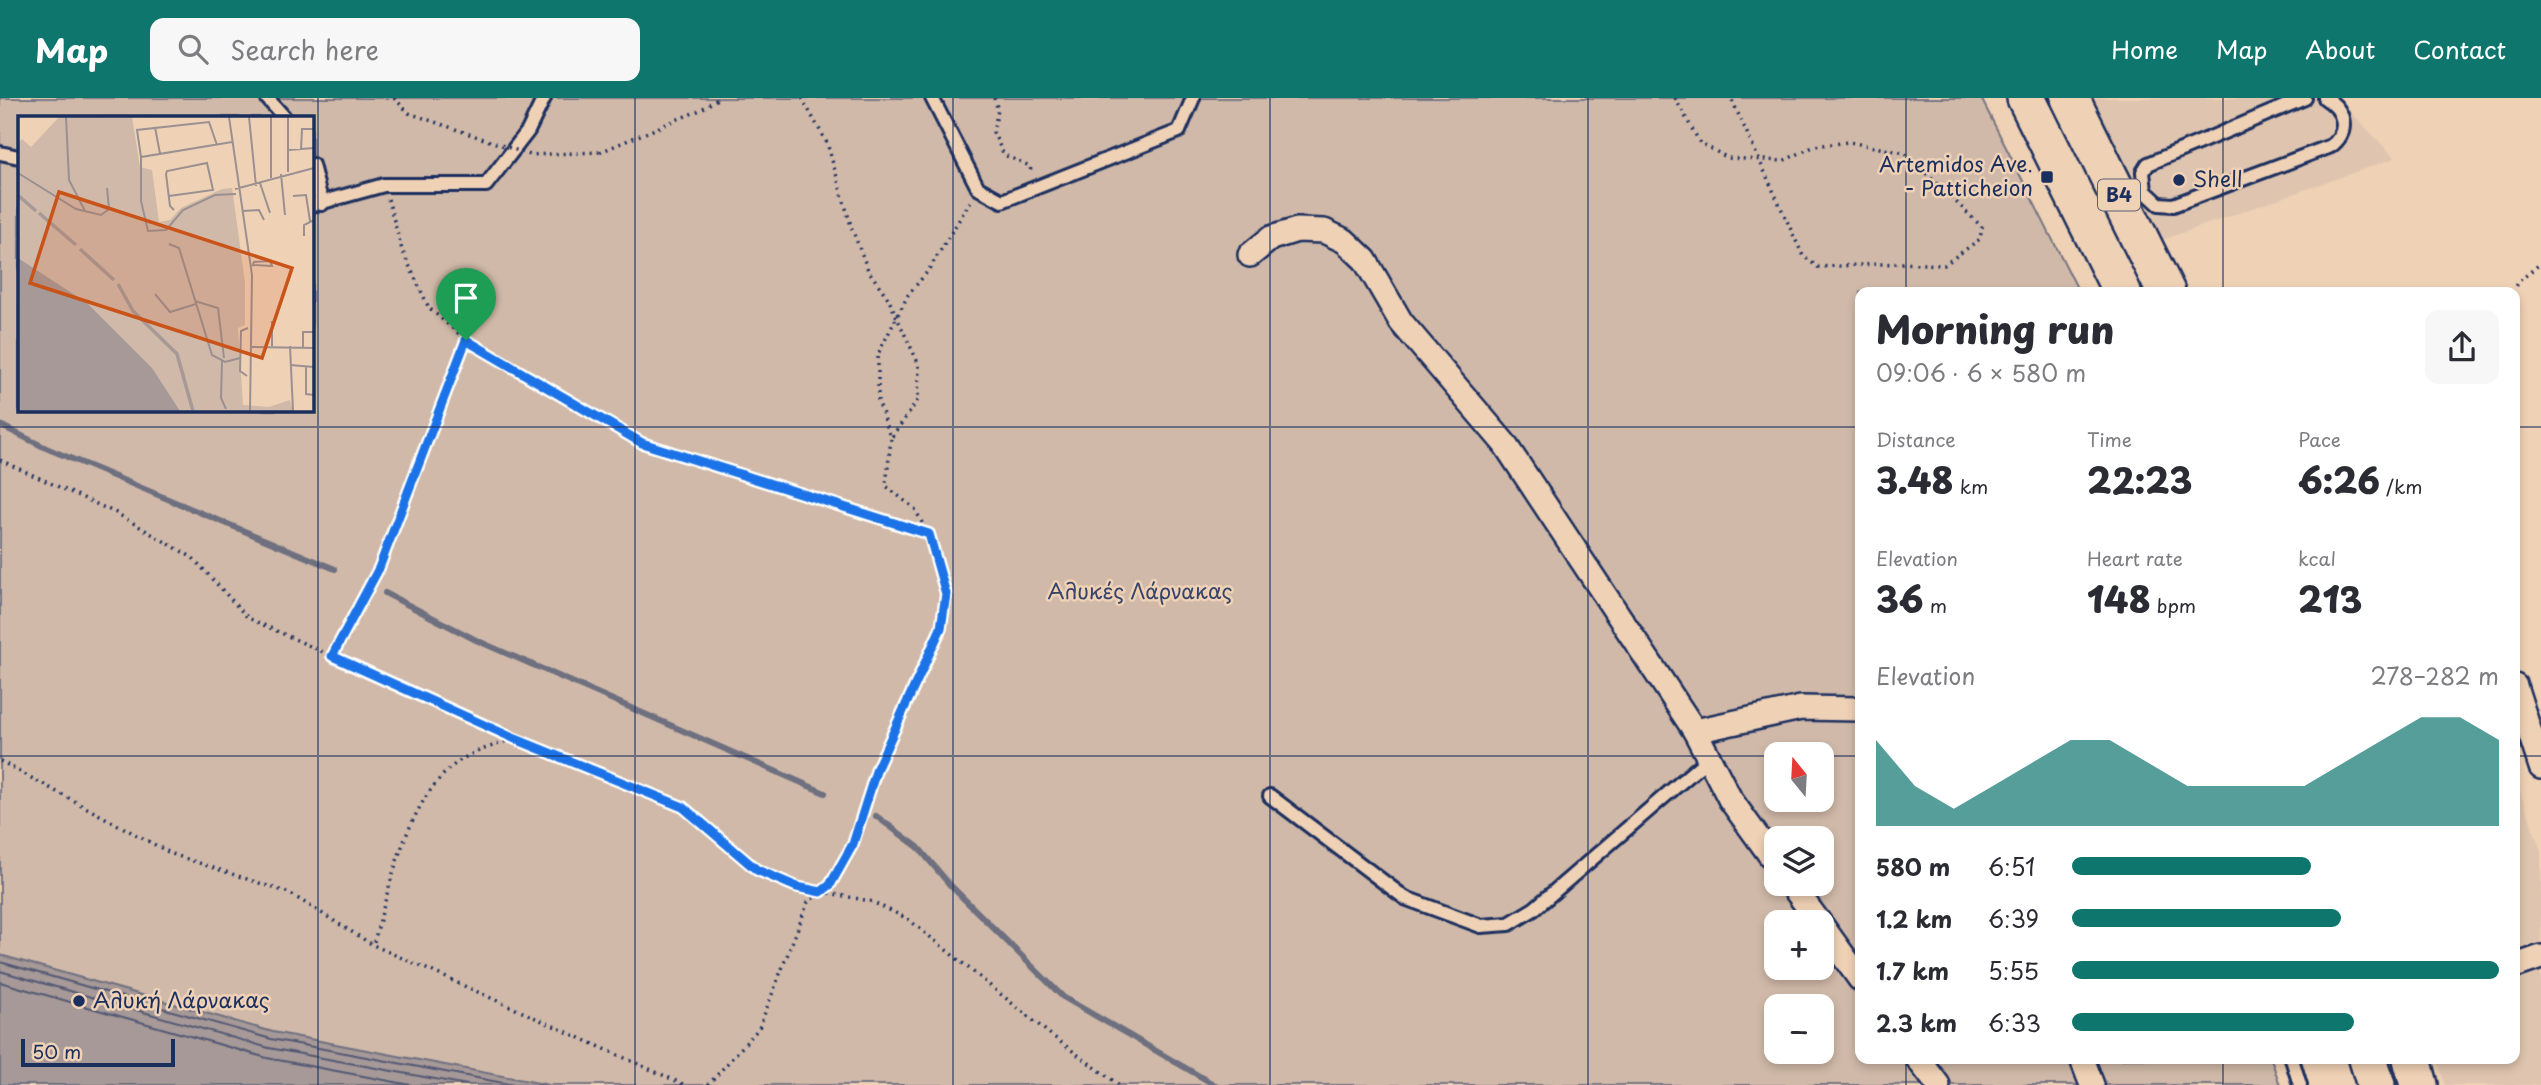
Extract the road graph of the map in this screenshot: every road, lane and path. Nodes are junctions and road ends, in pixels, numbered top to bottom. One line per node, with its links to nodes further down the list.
1 (267, 98): 15 (lane)
2 (394, 98): 4 (path, bridge)
3 (544, 98): 20 (lane)
4 (719, 98)
5 (802, 98): 29 (path)
6 (932, 98): 21 (lane)
7 (994, 98): 22 (path)
8 (1193, 98): 22 (lane)
9 (1675, 98): 18 (path)
10 (1731, 98): 18 (path)
11 (2026, 98): 26 (main road, B4)
12 (2070, 98): 27 (main road, B4)
13 (2305, 98): 14 (lane)
14 (2325, 98)
15 (283, 116)
16 (0, 153): 17 (lane)
17 (18, 157)
18 (1761, 162): 18 (path)
19 (313, 173): 23 (lane)
20 (384, 185): 23 (lane); 30 (path)
21 (978, 188): 22 (lane); 29 (path)
22 (1035, 188)
23 (317, 204)
24 (1250, 255): 37 (street)
25 (2541, 263): 28 (path)
26 (2120, 287)
27 (2164, 287)
28 (2515, 287)
29 (896, 321): 31 (path); 31 (path)
30 (466, 340): 33 (path); 34 (path)
31 (891, 438): 33 (path)
32 (0, 460): 34 (path)
33 (929, 534): 44 (path)
34 (332, 656): 38 (path)
35 (2520, 702): 41 (street)
36 (1855, 709): 37 (street)
37 (1695, 731): 39 (street)
38 (513, 738): 44 (path); 46 (path)
39 (1709, 758): 42 (lane); 43 (street)
40 (0, 761): 46 (path)
41 (2541, 767)
42 (1270, 796)
43 (1764, 846)
44 (821, 892): 56 (path); 57 (path)
45 (1834, 943): 49 (street)
46 (373, 945): 55 (path)
47 (2541, 957): 48 (street)
48 (2520, 964)
49 (1855, 972)
50 (1922, 1064): 58 (street)
51 (2084, 1064): 59 (street)
52 (2294, 1064): 60 (lane)
53 (2370, 1064): 61 (main road)
54 (2413, 1064): 62 (main road)
55 (685, 1085)
56 (708, 1085)
57 (1119, 1085)
58 (1938, 1085)
59 (2092, 1085)
60 (2300, 1085)
61 (2376, 1085)
62 (2419, 1085)

